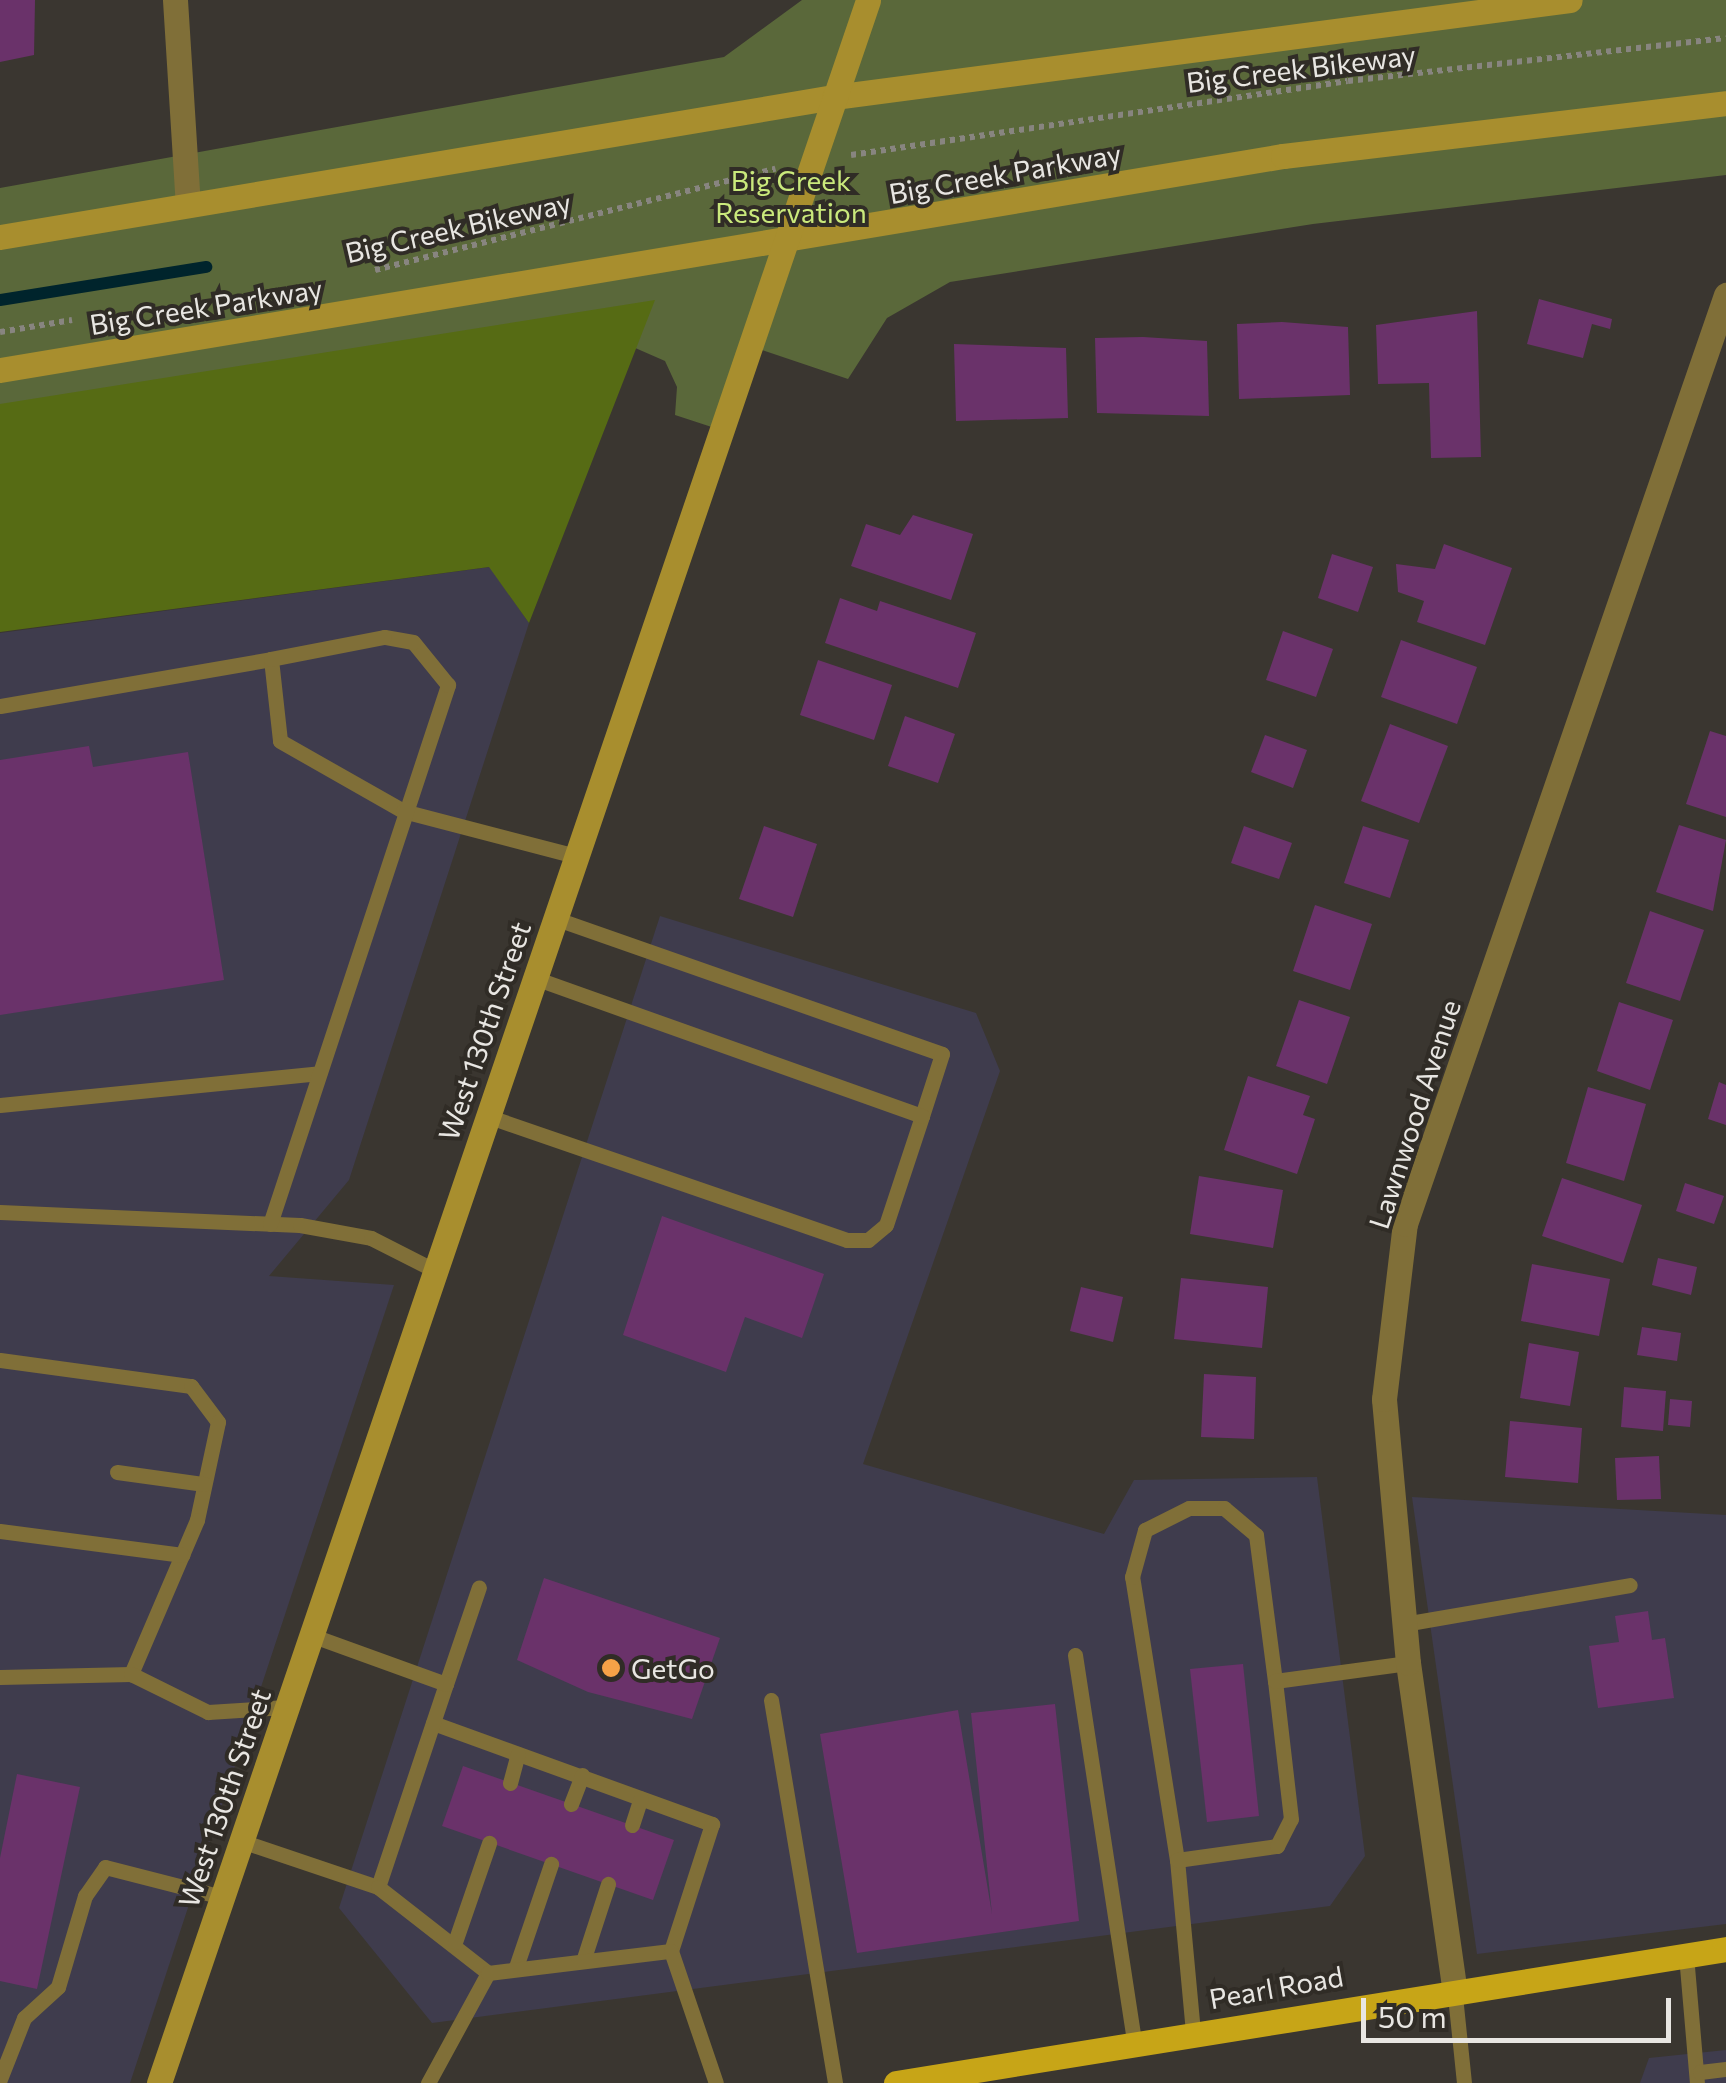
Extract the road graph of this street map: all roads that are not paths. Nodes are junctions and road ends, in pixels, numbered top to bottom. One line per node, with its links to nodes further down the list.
1 (175, 0): 6 (street)
2 (868, 0): 4 (street, West 130th Street)
3 (1570, 0): 4 (street)
4 (834, 97): 6 (street); 8 (street, West 130th Street)
5 (1726, 103): 8 (street, Big Creek Parkway)
6 (188, 205): 7 (street)
7 (0, 237)
8 (784, 242): 10 (street, Big Creek Parkway); 14 (street, West 130th Street)
9 (1726, 295): 31 (street, Lawnwood Avenue)
10 (0, 370)
11 (271, 659): 12 (lane); 13 (lane); 13 (lane)
12 (0, 706)
13 (403, 811): 14 (lane); 17 (lane)
14 (576, 856): 15 (street, West 130th Street)
15 (554, 918): 16 (street, West 130th Street); 20 (lane)
16 (534, 978): 19 (street, West 130th Street); 20 (lane)
17 (318, 1073): 18 (lane); 22 (lane)
18 (0, 1105)
19 (487, 1116): 20 (lane); 23 (street, West 130th Street)
20 (922, 1116)
21 (0, 1212): 22 (lane)
22 (270, 1224): 23 (lane)
23 (434, 1270): 32 (street, West 130th Street)
24 (0, 1360): 26 (lane)
25 (117, 1472): 26 (lane)
26 (204, 1484): 28 (lane)
27 (0, 1531): 28 (lane)
28 (182, 1555): 35 (lane)
29 (1630, 1584): 31 (lane)
30 (479, 1587): 38 (lane)
31 (1404, 1624): 34 (street, Lawnwood Avenue)
32 (311, 1635): 38 (lane); 40 (street, West 130th Street)
33 (1076, 1655): 64 (lane)
34 (1408, 1662): 37 (lane); 62 (street, Lawnwood Avenue)
35 (130, 1674): 36 (lane); 40 (lane)
36 (0, 1677)
37 (1274, 1681): 50 (lane); 50 (lane)
38 (446, 1684): 41 (lane)
39 (771, 1700): 71 (lane)
40 (286, 1707): 48 (street, West 130th Street)
41 (433, 1723): 42 (lane); 53 (lane)
42 (518, 1754): 43 (lane); 44 (lane)
43 (582, 1775): 45 (lane); 46 (lane)
44 (510, 1783)
45 (641, 1798): 47 (lane); 57 (lane)
46 (571, 1804)
47 (632, 1824)
48 (241, 1840): 53 (lane); 54 (street, West 130th Street)
49 (490, 1842): 55 (lane)
50 (1177, 1860): 63 (lane)
51 (551, 1864): 60 (lane)
52 (608, 1884): 59 (lane)
53 (378, 1887): 55 (lane)
54 (222, 1897): 67 (lane); 68 (street, West 130th Street)
55 (455, 1942): 61 (lane)
56 (1726, 1949): 58 (main road, Pearl Road)
57 (671, 1952): 59 (lane); 70 (lane)
58 (1686, 1955): 62 (main road, Pearl Road); 66 (lane)
59 (584, 1958): 60 (lane)
60 (516, 1967): 61 (lane)
61 (488, 1973): 69 (lane)
62 (1454, 1986): 63 (main road, Pearl Road); 73 (lane)
63 (1193, 2032): 64 (main road, Pearl Road)
64 (1134, 2042): 72 (main road, Pearl Road)
65 (1726, 2070): 66 (lane)
66 (1699, 2077)
67 (0, 2079)
68 (159, 2083)
69 (428, 2083)
70 (716, 2083)
71 (835, 2083)
72 (896, 2083)
73 (1464, 2083)

